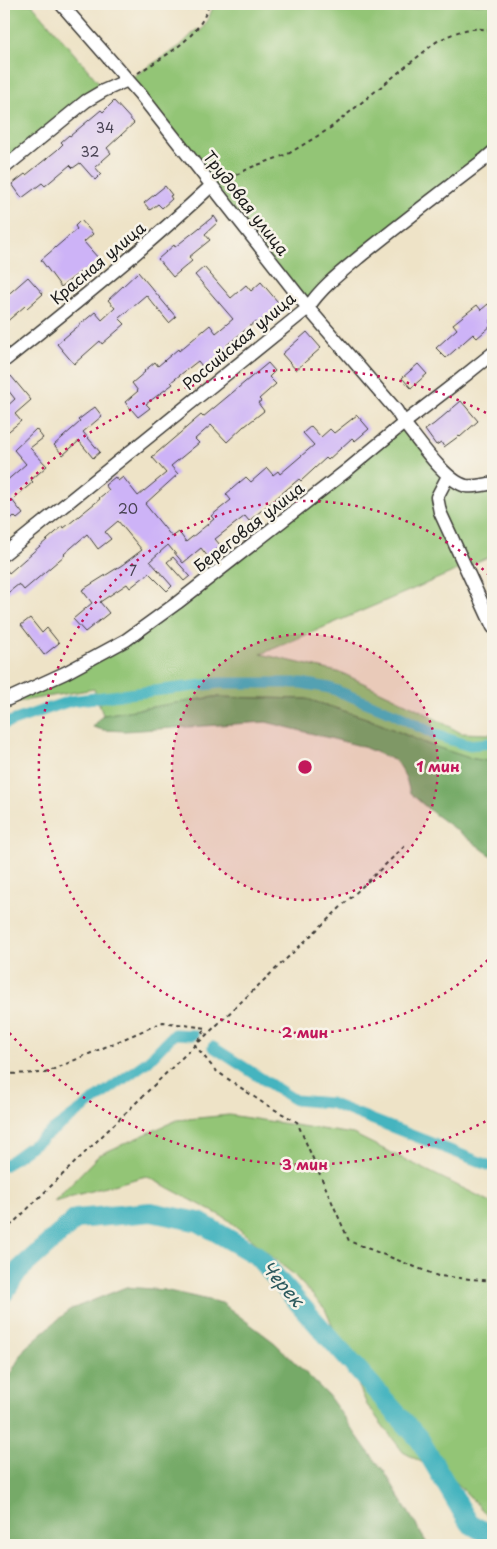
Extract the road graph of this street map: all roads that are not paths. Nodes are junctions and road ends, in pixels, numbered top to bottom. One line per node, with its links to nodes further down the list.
1 (61, 4): 2 (street, Трудовая улица)
2 (128, 80): 4 (street); 5 (street, Трудовая улица)
3 (493, 152): 6 (street, Российская улица)
4 (4, 168)
5 (211, 186): 6 (street, Трудовая улица); 8 (street, Красная улица)
6 (308, 308): 9 (street, Трудовая улица); 12 (street, Российская улица)
7 (493, 353): 9 (street, Береговая улица)
8 (4, 361)
9 (404, 423): 10 (street); 14 (street, Береговая улица)
10 (448, 476): 11 (street); 13 (street)
11 (493, 483)
12 (4, 554)
13 (493, 627)
14 (4, 701)

